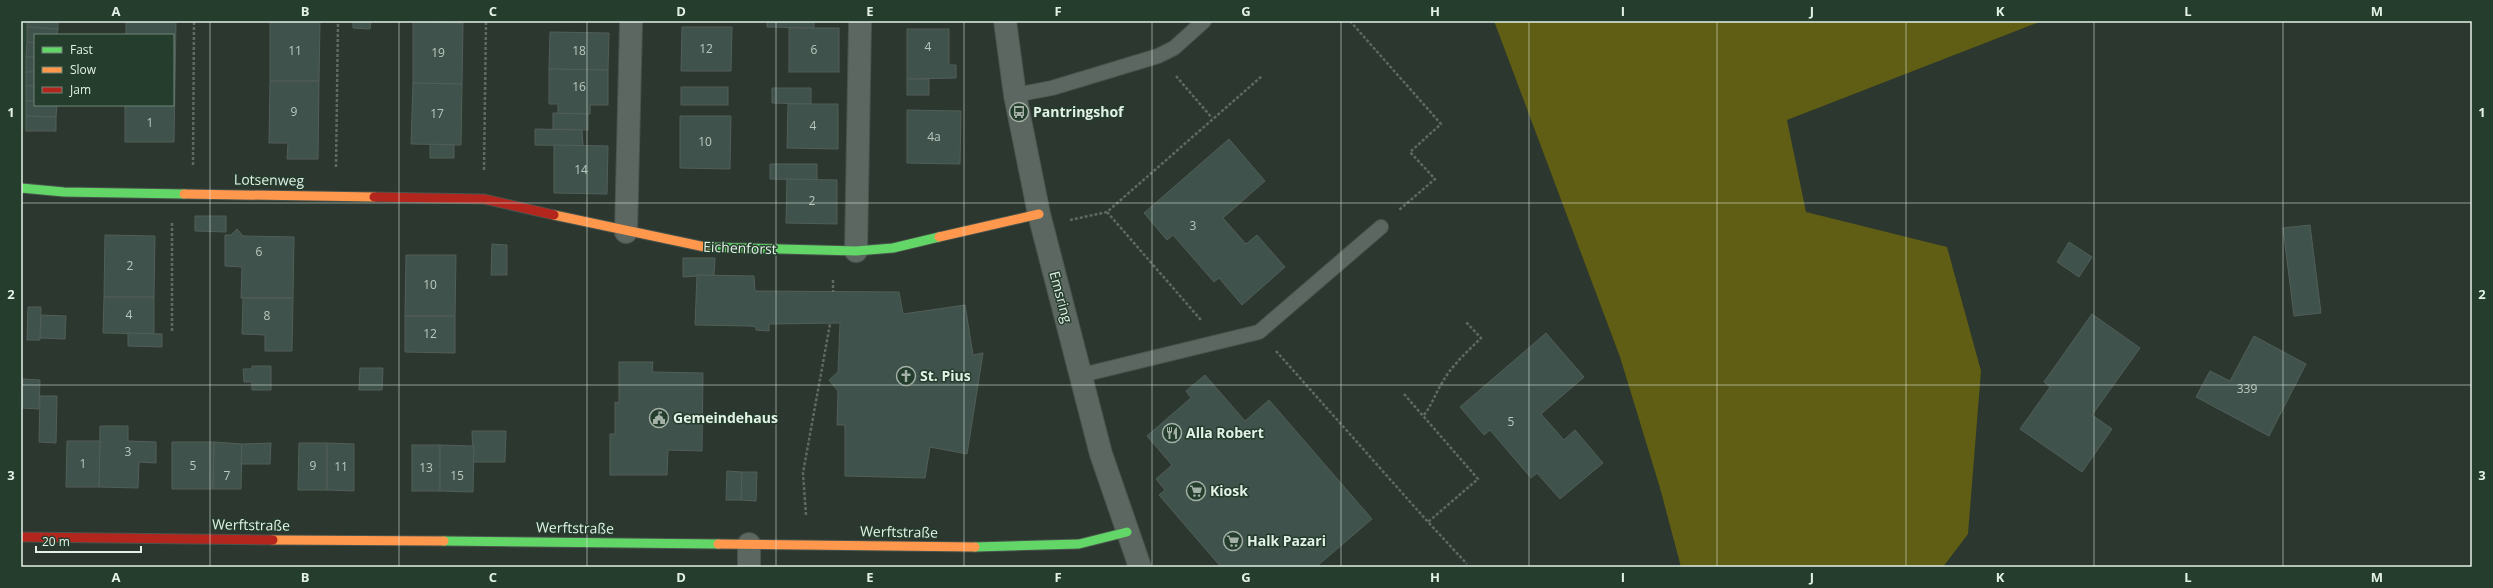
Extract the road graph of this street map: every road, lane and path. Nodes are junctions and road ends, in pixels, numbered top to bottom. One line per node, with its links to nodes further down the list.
1 (194, 21): 15 (path)
2 (338, 21): 16 (path)
3 (486, 21): 17 (path)
4 (1005, 21): 11 (street, Emsring)
5 (1204, 21): 9 (lane)
6 (1350, 21): 21 (path)
7 (631, 23): 22 (street)
8 (860, 24): 23 (street)
9 (1158, 56): 11 (lane); 12 (path)
10 (1262, 76): 12 (path)
11 (1016, 95): 20 (street, Emsring)
12 (1212, 118): 19 (path)
13 (21, 188): 14 (street, Lotsenweg)
14 (172, 193): 15 (street, Lotsenweg); 26 (path)
15 (193, 193): 16 (street, Lotsenweg)
16 (335, 195): 17 (street, Lotsenweg)
17 (484, 199): 18 (street, Lotsenweg)
18 (516, 205): 22 (street, Eichenforst)
19 (1107, 212): 20 (path); 28 (path)
20 (1041, 221): 23 (street, Eichenforst); 29 (street, Emsring)
21 (1381, 227): 27 (lane)
22 (626, 232): 23 (street, Eichenforst)
23 (856, 251)
24 (1466, 322): 31 (path)
25 (830, 324): 36 (path)
26 (172, 331)
27 (1259, 332): 28 (lane); 32 (path)
28 (1219, 342): 29 (lane)
29 (1082, 375): 33 (street, Emsring)
30 (1404, 394): 31 (path)
31 (1424, 415): 32 (path)
32 (1428, 522): 37 (path)
33 (1126, 532): 36 (street, Werftstraße); 39 (street, Emsring)
34 (21, 537): 35 (street, Werftstraße)
35 (749, 544): 36 (street, Werftstraße); 38 (street)
36 (807, 545)
37 (1467, 564)
38 (749, 567)
39 (1140, 567)

